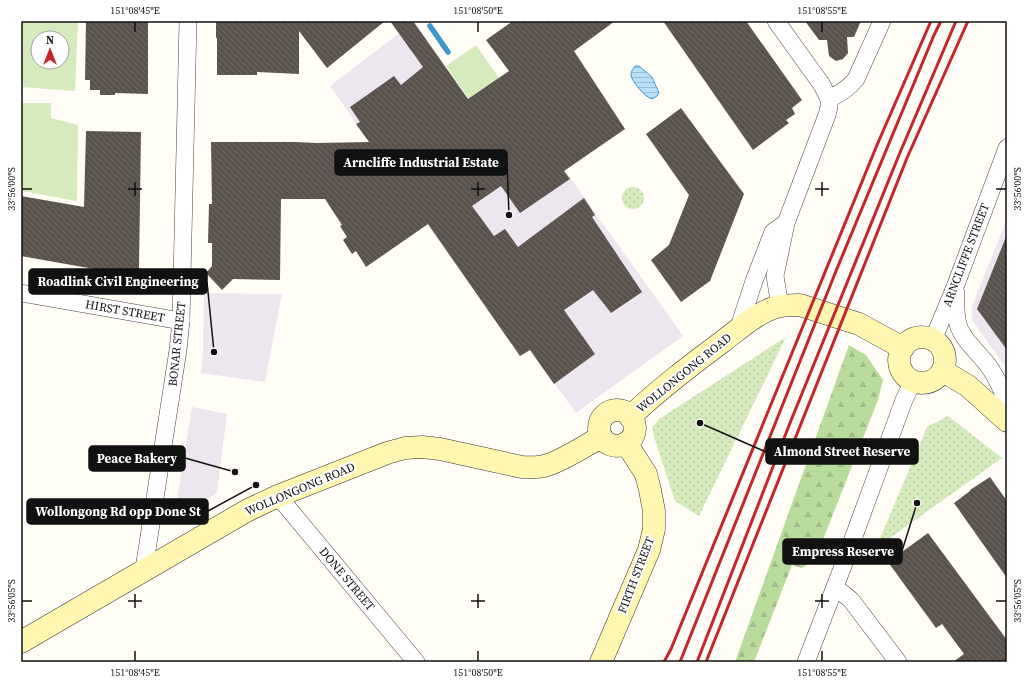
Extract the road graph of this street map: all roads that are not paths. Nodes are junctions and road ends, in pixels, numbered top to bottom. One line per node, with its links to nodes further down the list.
1 (188, 21): 10 (street, BONAR STREET)
2 (776, 21): 4 (street)
3 (882, 21): 4 (street)
4 (829, 99): 6 (street, WOLLONGONG ROAD)
5 (1007, 148): 7 (street, ARNCLIFFE STREET)
6 (786, 223): 9 (street, WOLLONGONG ROAD); 11 (street, WOLLONGONG ROAD)
7 (956, 287): 12 (street, ARNCLIFFE STREET); 16 (street)
8 (21, 293): 10 (street, HIRST STREET)
9 (780, 306): 11 (street, WOLLONGONG ROAD); 13 (street)
10 (181, 321): 22 (street, BONAR STREET)
11 (738, 330): 17 (street, WOLLONGONG ROAD)
12 (933, 340): 13 (street); 14 (street)
13 (903, 348): 15 (street)
14 (943, 371): 15 (street); 18 (street)
15 (913, 381): 23 (street)
16 (1007, 402)
17 (630, 417): 19 (street); 20 (street)
18 (1007, 421)
19 (601, 437): 20 (street); 21 (street, WOLLONGONG ROAD)
20 (626, 443): 26 (street, FIRTH STREET)
21 (278, 496): 22 (street, WOLLONGONG ROAD); 25 (street, DONE STREET)
22 (144, 569): 24 (street, WOLLONGONG ROAD)
23 (835, 587): 27 (street); 28 (street)
24 (22, 640)
25 (416, 662)
26 (601, 662)
27 (806, 662)
28 (898, 662)

